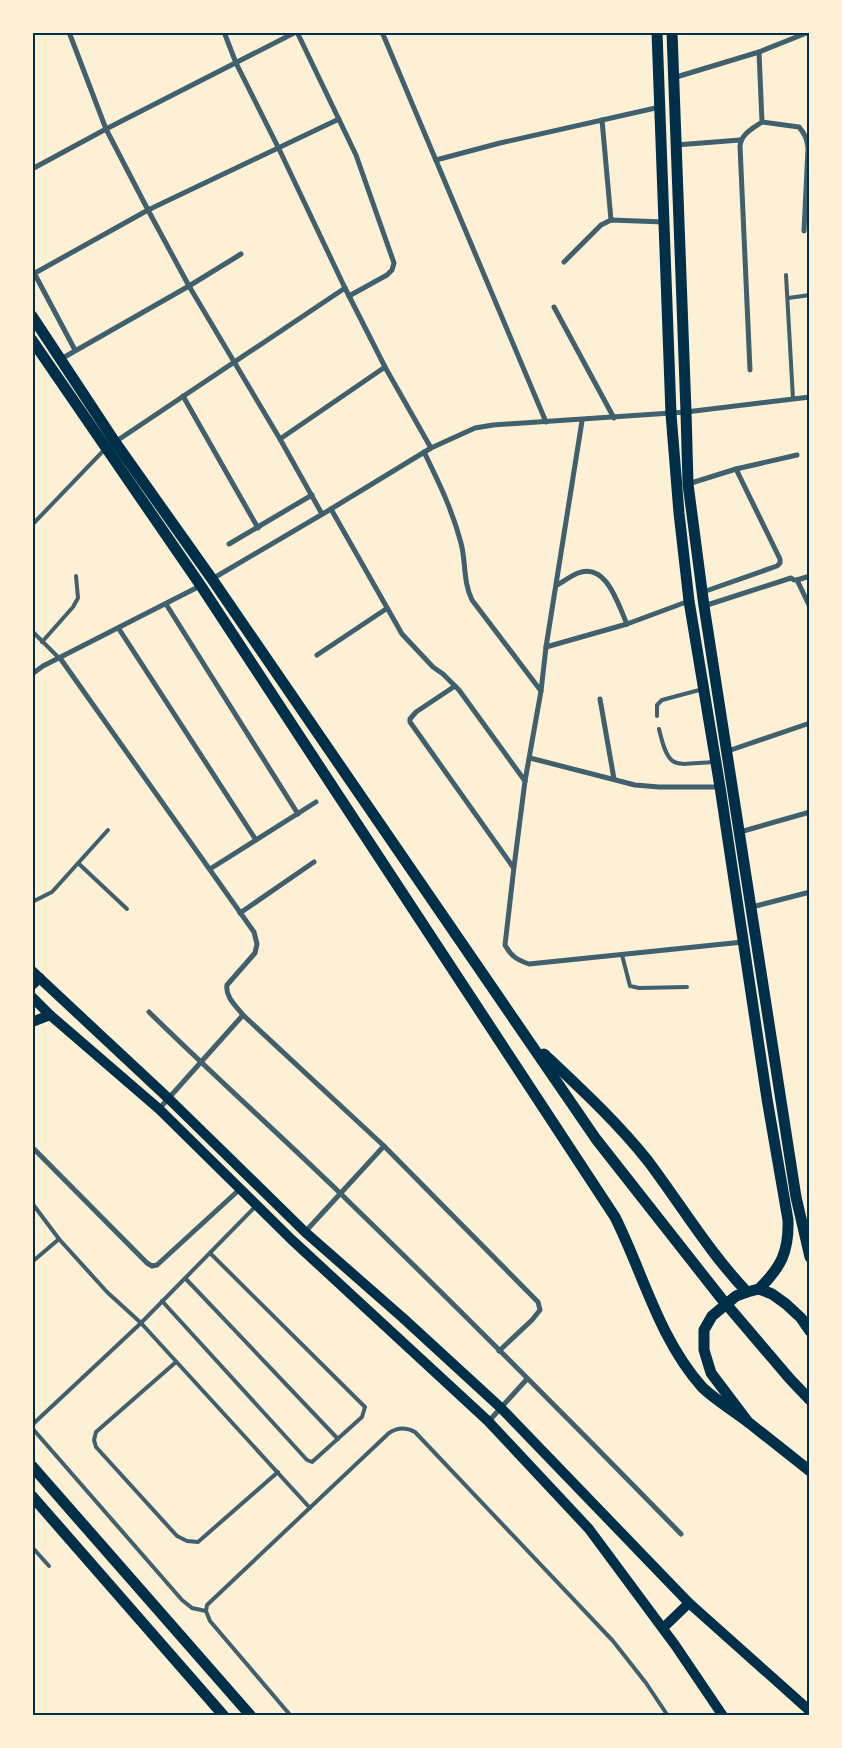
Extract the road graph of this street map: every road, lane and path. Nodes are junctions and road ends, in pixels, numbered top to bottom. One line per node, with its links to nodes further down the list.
1 (69, 32): 15 (street)
2 (224, 32): 9 (street)
3 (296, 32): 9 (street); 12 (street)
4 (382, 32): 19 (street)
5 (657, 32): 11 (main road)
6 (672, 32): 10 (main road)
7 (809, 32): 8 (street)
8 (759, 52): 10 (street); 14 (street)
9 (236, 62): 15 (street); 18 (street)
10 (673, 78): 17 (main road)
11 (660, 107): 13 (street); 23 (main road)
12 (339, 119): 18 (street); 32 (street)
13 (602, 120): 19 (street); 22 (street)
14 (762, 122): 16 (street); 24 (street)
15 (106, 129): 20 (street); 21 (street)
16 (740, 140): 17 (street); 42 (street)
17 (676, 145): 46 (main road)
18 (279, 149): 21 (street); 30 (street)
19 (436, 160): 50 (street)
20 (32, 169)
21 (148, 210): 27 (street); 29 (street)
22 (611, 220): 23 (street); 26 (street)
23 (664, 222): 47 (main road)
24 (804, 231)
25 (241, 254): 29 (street)
26 (564, 262)
27 (34, 271): 37 (street)
28 (786, 275): 33 (lane)
29 (189, 286): 37 (street); 39 (street)
30 (345, 288): 32 (street); 39 (street)
31 (810, 295): 33 (lane)
32 (349, 296): 41 (street)
33 (788, 298): 45 (lane)
34 (554, 307): 48 (street)
35 (32, 316): 38 (main road)
36 (32, 340): 40 (main road)
37 (75, 350): 38 (street)
38 (60, 359): 40 (street); 52 (main road)
39 (235, 362): 43 (street); 51 (street)
40 (50, 365): 52 (main road)
41 (385, 367): 51 (street); 53 (street)
42 (750, 370)
43 (183, 396): 52 (street); 62 (street)
44 (810, 398): 45 (street)
45 (793, 400): 46 (street)
46 (686, 412): 47 (street); 57 (main road)
47 (671, 414): 48 (street); 71 (main road)
48 (614, 418): 49 (street)
49 (582, 421): 50 (street); 68 (street)
50 (546, 422): 53 (street)
51 (280, 439): 58 (street)
52 (111, 444): 61 (lane); 66 (main road); 69 (main road)
53 (431, 448): 54 (street)
54 (424, 452): 59 (street); 86 (street)
55 (797, 455): 56 (street)
56 (736, 469): 57 (street); 70 (street)
57 (688, 484): 70 (main road)
58 (312, 495): 60 (street); 62 (street)
59 (331, 509): 60 (street); 74 (street)
60 (322, 514): 66 (street)
61 (32, 525)
62 (258, 528): 63 (street)
63 (229, 544)
64 (76, 576): 79 (lane)
65 (810, 576): 67 (street)
66 (212, 579): 69 (street); 121 (main road)
67 (797, 580): 73 (street); 75 (street)
68 (557, 585): 76 (street); 80 (street)
69 (201, 586): 72 (street); 148 (main road)
70 (703, 592): 73 (main road)
71 (690, 601): 76 (street); 85 (main road)
72 (166, 604): 77 (street); 99 (street)
73 (704, 606): 91 (main road)
74 (386, 608): 81 (street); 84 (street)
75 (810, 608)
76 (627, 624): 80 (street)
77 (119, 629): 82 (street); 102 (street)
78 (32, 631): 79 (lane)
79 (42, 642): 82 (lane)
80 (546, 646): 86 (street)
81 (317, 655)
82 (60, 658): 83 (street); 106 (street)
83 (32, 674)
84 (455, 686): 95 (street); 105 (street)
85 (704, 689): 88 (lane); 93 (main road)
86 (541, 691): 92 (street)
87 (600, 699): 94 (street)
88 (657, 716)
89 (810, 724): 91 (street)
90 (659, 729): 93 (lane)
91 (727, 751): 101 (main road)
92 (530, 758): 94 (street); 95 (street)
93 (716, 762): 96 (main road)
94 (614, 779): 96 (street)
95 (525, 781): 105 (street)
96 (720, 787): 112 (main road)
97 (316, 802): 99 (street)
98 (810, 812): 101 (street)
99 (298, 814): 102 (street)
100 (108, 830): 104 (lane)
101 (740, 832): 109 (main road)
102 (256, 840): 106 (street)
103 (314, 862): 111 (street)
104 (78, 863): 108 (lane); 110 (lane)
105 (514, 867): 113 (street)
106 (210, 869): 111 (street)
107 (810, 892): 109 (street)
108 (32, 902)
109 (752, 907): 134 (main road)
110 (127, 909)
111 (240, 913): 119 (street)
112 (743, 942): 113 (street); 137 (main road)
113 (622, 955): 115 (lane)
114 (35, 978): 123 (main road)
115 (687, 987)
116 (32, 997): 118 (main road)
117 (149, 1012): 122 (street)
118 (50, 1015): 120 (main road); 124 (main road)
119 (243, 1015): 122 (street); 125 (street)
120 (32, 1022)
121 (527, 1038): 138 (main road); 145 (main road)
122 (200, 1062): 123 (street); 128 (street)
123 (168, 1098): 124 (street); 131 (main road)
124 (159, 1109): 127 (main road)
125 (384, 1146): 128 (street); 142 (street)
126 (32, 1147): 127 (street)
127 (240, 1189): 130 (main road)
128 (340, 1193): 131 (street); 142 (street)
129 (32, 1203): 132 (lane)
130 (257, 1205): 133 (lane); 147 (main road)
131 (305, 1232): 146 (main road)
132 (59, 1239): 135 (lane); 140 (lane)
133 (210, 1253): 136 (lane); 150 (lane)
134 (809, 1253)
135 (32, 1262)
136 (185, 1278): 139 (lane); 150 (lane)
137 (759, 1289): 138 (main road); 141 (main road)
138 (747, 1292): 148 (main road)
139 (162, 1301): 140 (lane); 150 (lane)
140 (140, 1323): 143 (lane); 149 (lane)
141 (810, 1331)
142 (499, 1351): 144 (street)
143 (176, 1362): 153 (lane); 153 (lane)
144 (527, 1379): 146 (street); 156 (street)
145 (810, 1400)
146 (501, 1408): 147 (street); 159 (main road)
147 (488, 1421): 161 (main road)
148 (748, 1422): 152 (main road)
149 (32, 1426): 160 (lane)
150 (338, 1439)
151 (32, 1466): 164 (main road)
152 (810, 1470)
153 (278, 1472): 155 (lane)
154 (32, 1496): 163 (main road)
155 (310, 1508): 160 (lane); 166 (lane)
156 (681, 1534)
157 (32, 1547): 158 (lane)
158 (49, 1566)
159 (689, 1603): 161 (main road); 162 (main road)
160 (206, 1610): 165 (lane)
161 (663, 1628): 167 (main road)
162 (810, 1711)
163 (224, 1716)
164 (251, 1716)
165 (290, 1716)
166 (668, 1716)
167 (723, 1716)

